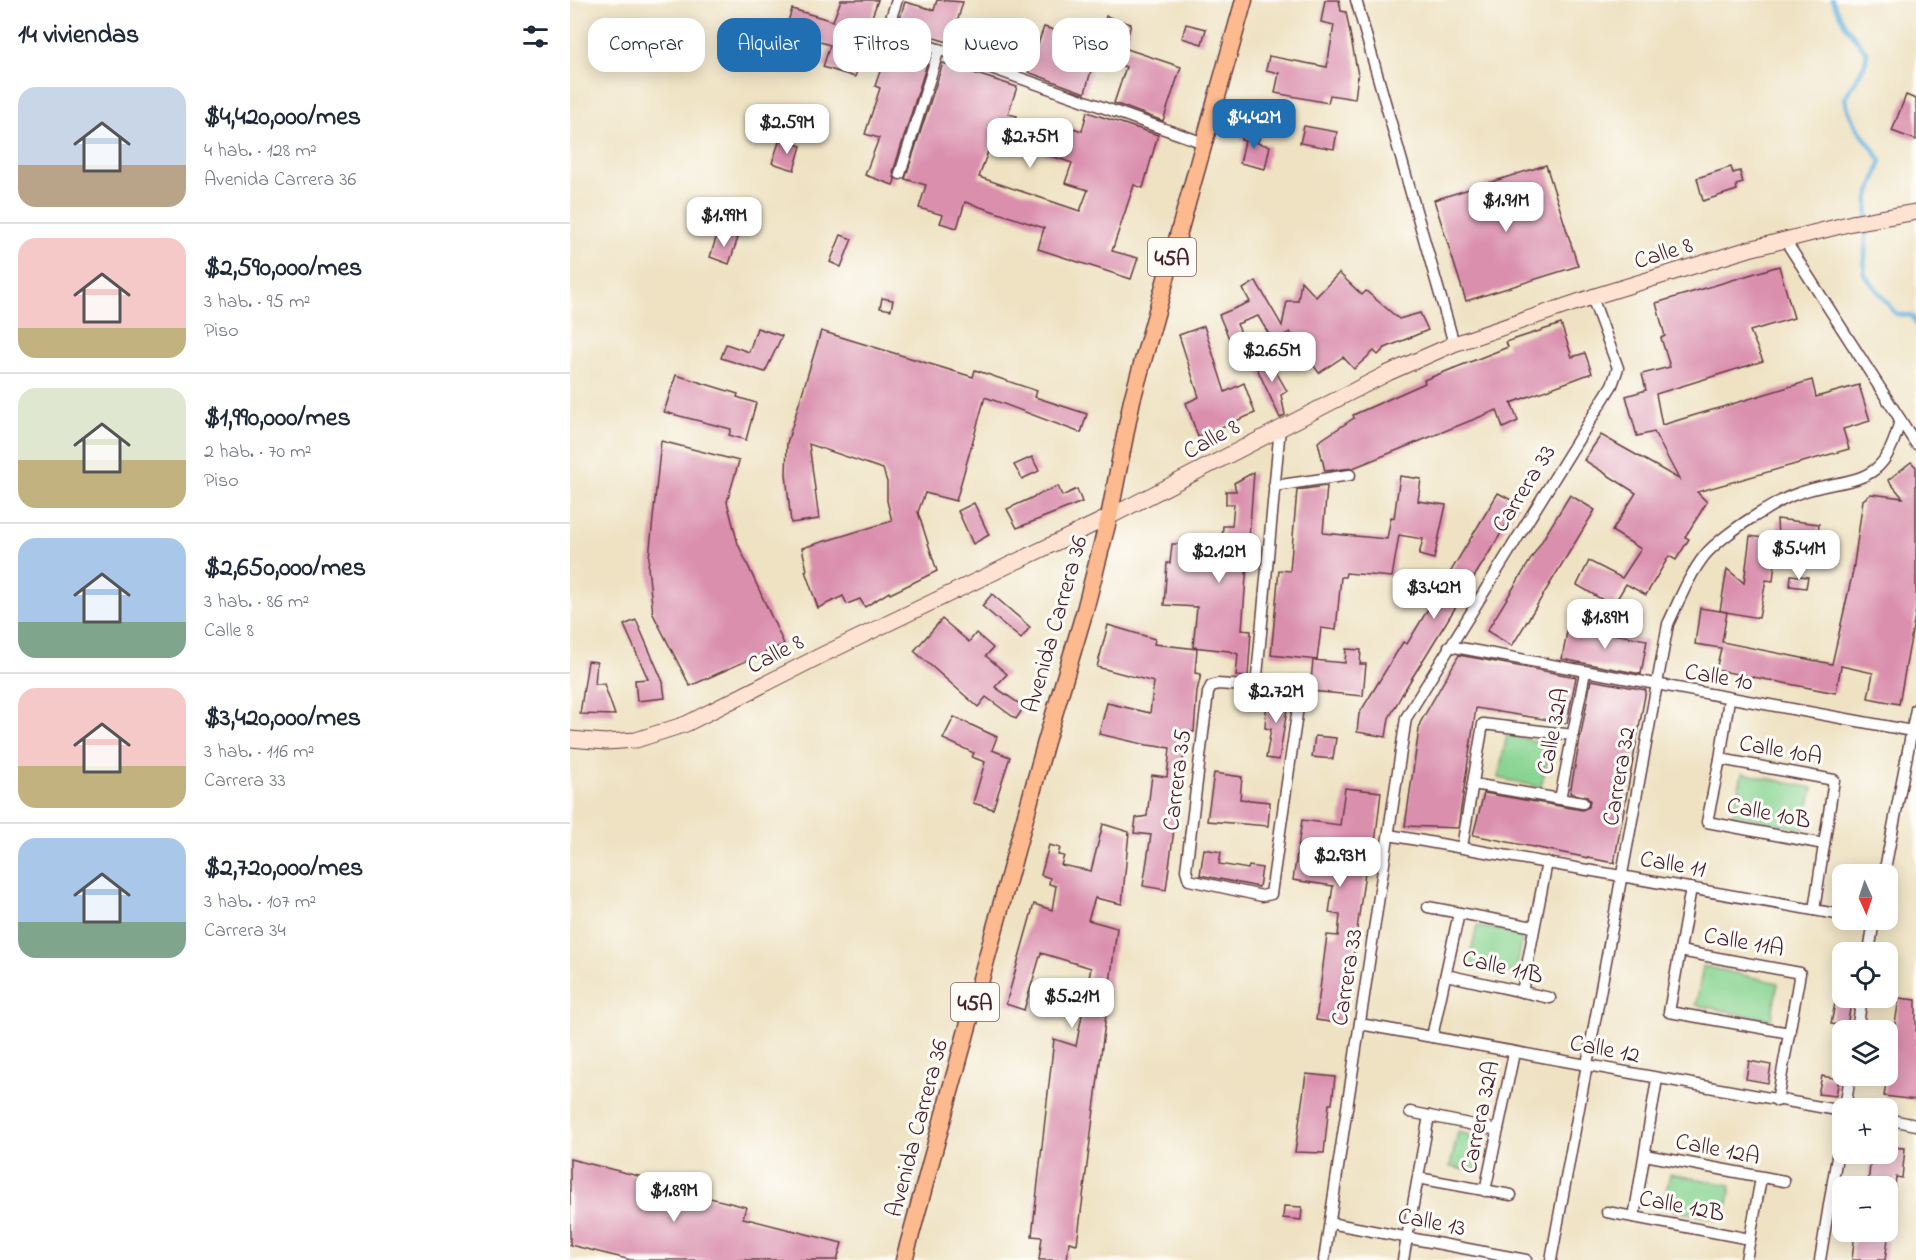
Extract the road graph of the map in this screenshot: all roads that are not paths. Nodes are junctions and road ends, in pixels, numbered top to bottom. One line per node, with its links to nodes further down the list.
1 (897, 0): 4 (street)
2 (1244, 0): 5 (main road, Avenida Carrera 36 / 45A)
3 (1356, 0): 10 (street)
4 (939, 49): 5 (street); 6 (street)
5 (1204, 143): 16 (main road, Avenida Carrera 36 / 45A)
6 (900, 174)
7 (1916, 212): 8 (main road, Calle 8)
8 (1785, 240): 9 (main road, Calle 8); 11 (street)
9 (1592, 297): 10 (main road, Calle 8); 17 (street, Carrera 33)
10 (1454, 344): 12 (main road, Calle 8)
11 (1900, 419): 13 (street); 19 (street, Carrera 32)
12 (1280, 427): 15 (street); 16 (main road, Calle 8)
13 (1916, 444)
14 (1350, 475): 15 (street)
15 (1274, 486): 20 (street)
16 (1109, 517): 25 (main road, Calle 8); 72 (main road, Avenida Carrera 36 / 45A)
17 (1449, 646): 18 (street, Calle 10); 30 (street, Carrera 33)
18 (1585, 672): 19 (street, Calle 10); 24 (street, Calle 32A)
19 (1655, 686): 21 (street, Calle 10); 35 (street, Carrera 32)
20 (1256, 687): 20 (street, Carrera 35)
21 (1729, 699): 23 (street, Calle 10); 26 (street)
22 (1916, 709): 23 (street)
23 (1912, 730): 34 (street)
24 (1573, 735): 27 (street); 28 (street, Calle 32A)
25 (570, 739)
26 (1720, 759): 31 (street, Calle 10A); 31 (street, Calle 10B)
27 (1473, 784): 28 (street); 32 (street)
28 (1560, 799): 29 (street)
29 (1583, 803)
30 (1389, 835): 32 (street, Calle 11); 46 (street, Carrera 33)
31 (1824, 844): 38 (street)
32 (1462, 848): 33 (street, Calle 11)
33 (1547, 862): 35 (street, Calle 11); 41 (street)
34 (1886, 864)
35 (1621, 875): 36 (street, Calle 11); 50 (street, Carrera 32)
36 (1691, 888): 38 (street, Calle 11); 42 (street)
37 (1428, 907): 39 (street)
38 (1814, 910): 40 (street, Calle 11)
39 (1459, 913): 41 (street); 43 (street)
40 (1832, 913)
41 (1534, 927): 44 (street)
42 (1680, 951): 47 (street, Calle 11A); 47 (street)
43 (1446, 975): 44 (street, Calle 11B); 48 (street)
44 (1522, 992): 45 (street, Calle 11B)
45 (1550, 998)
46 (1360, 1024): 48 (street, Calle 12); 68 (street, Carrera 33)
47 (1790, 1033): 52 (street)
48 (1432, 1037): 49 (street, Calle 12)
49 (1514, 1053): 50 (street, Calle 12); 58 (street, Carrera 32A)
50 (1587, 1066): 51 (street, Calle 12); 76 (street, Carrera 32)
51 (1657, 1079): 52 (street, Calle 12); 59 (street)
52 (1778, 1101): 53 (street, Calle 12)
53 (1832, 1108)
54 (1410, 1112): 55 (street)
55 (1430, 1116): 58 (street); 61 (street)
56 (1898, 1121): 57 (street)
57 (1916, 1125)
58 (1498, 1130): 64 (street, Carrera 32A)
59 (1645, 1155): 62 (street, Calle 12A); 67 (street)
60 (1836, 1164): 78 (street)
61 (1418, 1178): 64 (street); 69 (street)
62 (1761, 1178): 63 (street, Calle 12A); 70 (street)
63 (1784, 1181)
64 (1485, 1191): 65 (street)
65 (1511, 1195)
66 (1607, 1212): 67 (street, Calle 12B)
67 (1634, 1217): 70 (street, Calle 12B)
68 (1330, 1223): 69 (street, Calle 13); 73 (street, Carrera 33)
69 (1407, 1237): 71 (street, Calle 13); 74 (street)
70 (1750, 1239): 77 (street)
71 (1477, 1255): 75 (street, Calle 13)
72 (904, 1260)
73 (1324, 1260)
74 (1403, 1260)
75 (1526, 1260)
76 (1551, 1260)
77 (1746, 1260)
78 (1820, 1260)

